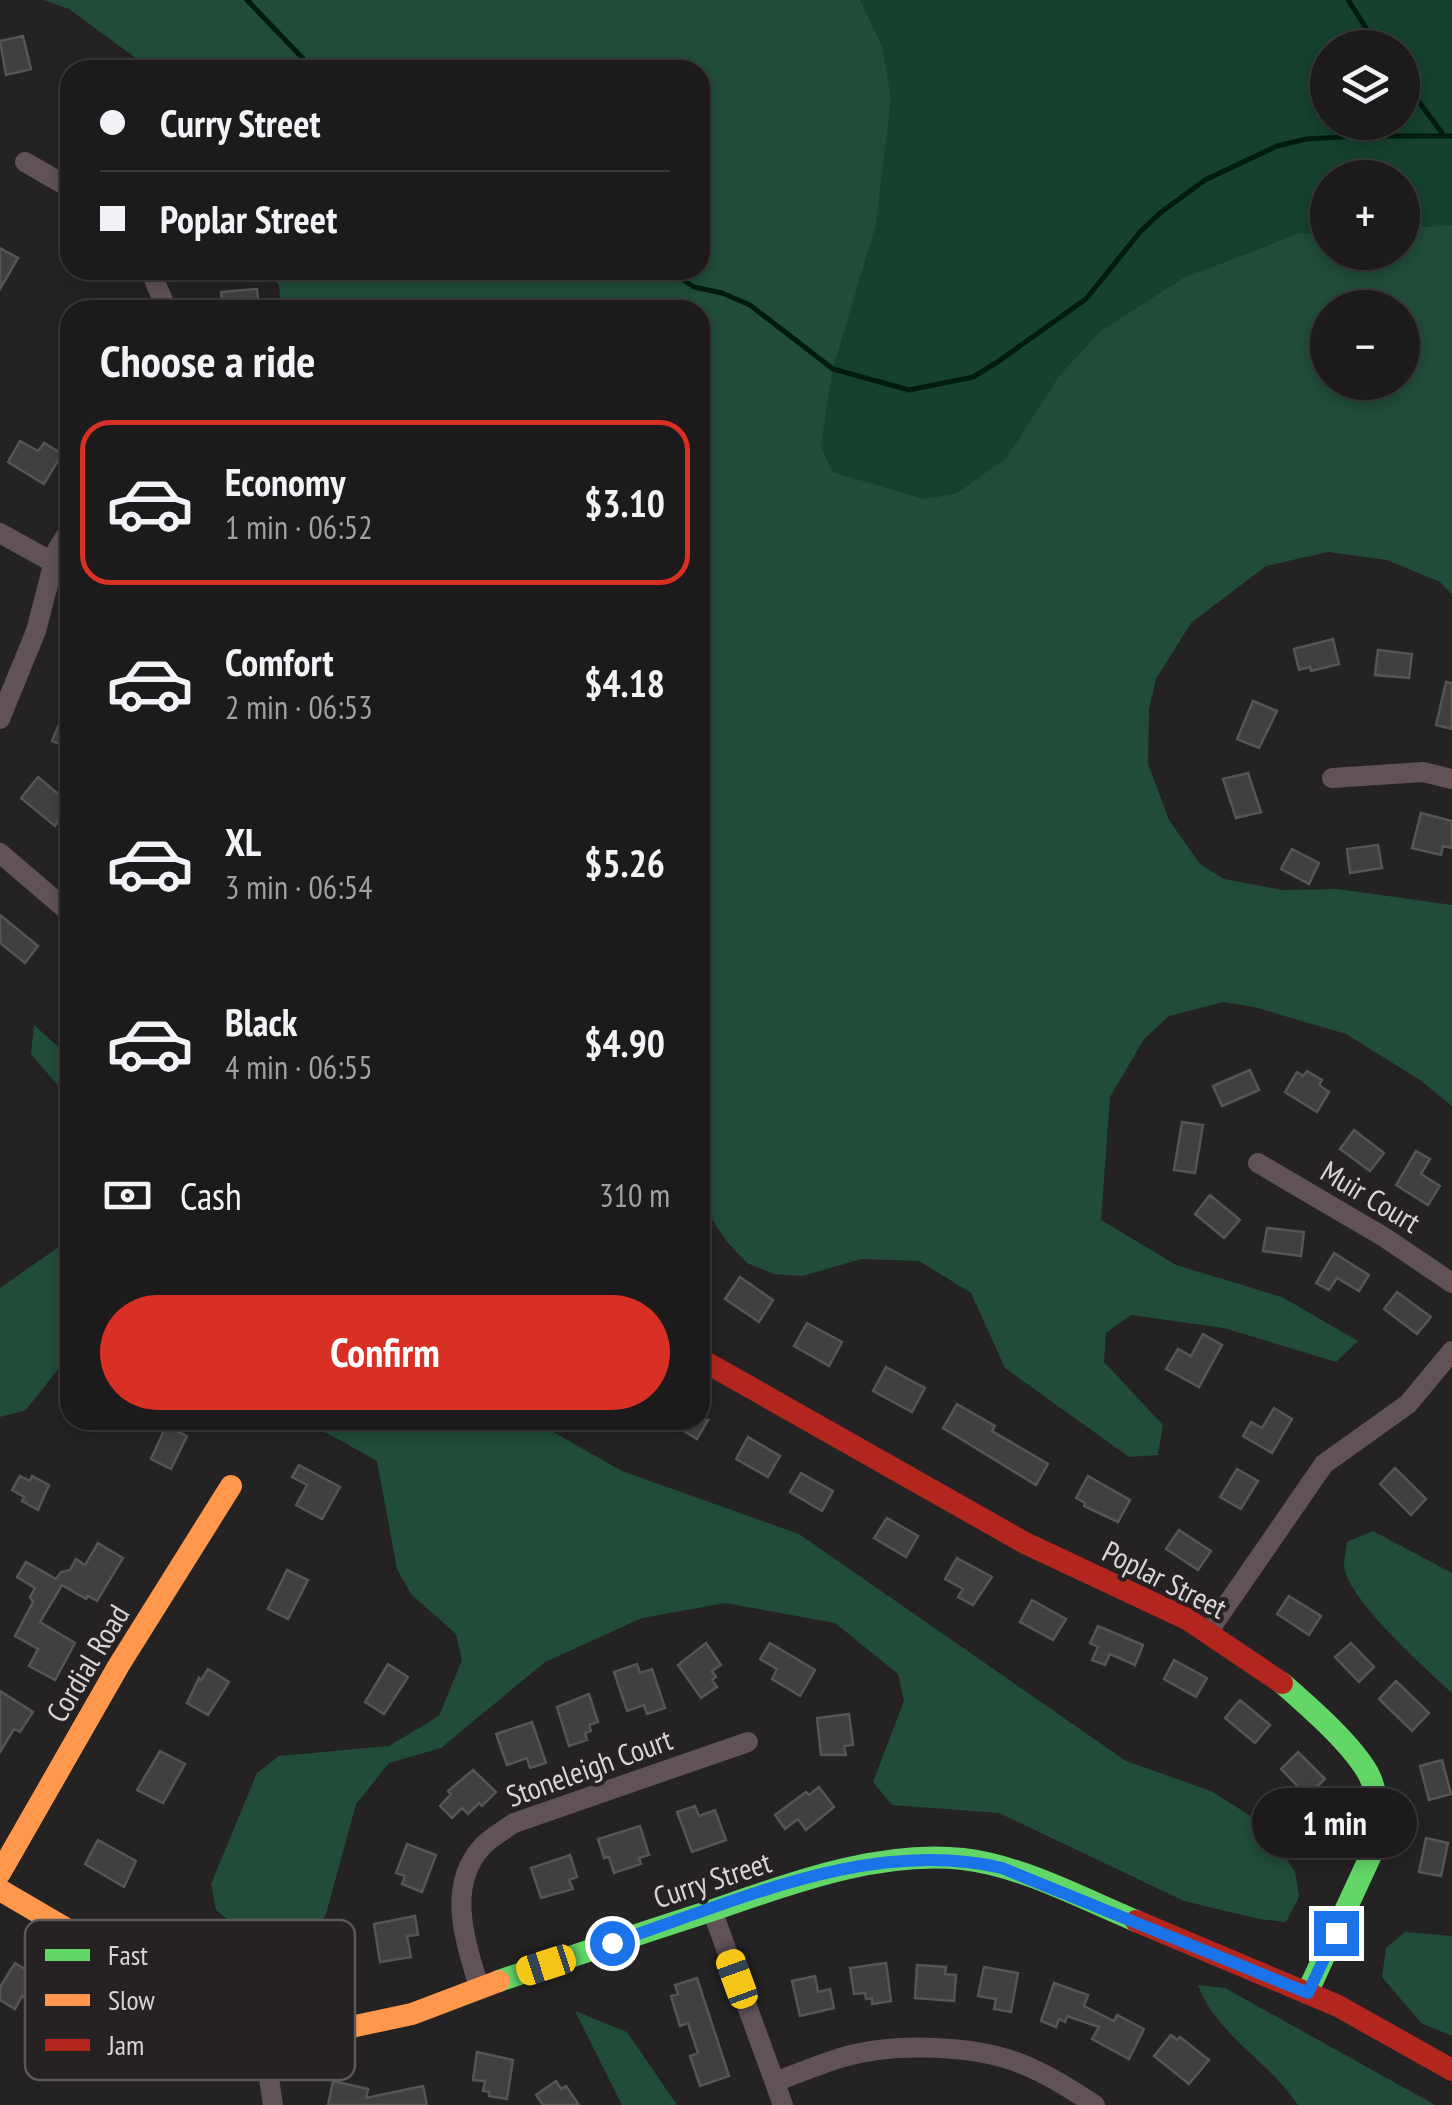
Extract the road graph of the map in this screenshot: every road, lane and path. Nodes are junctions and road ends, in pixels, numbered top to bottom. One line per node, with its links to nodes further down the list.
1 (25, 162): 2 (street)
2 (60, 182)
3 (0, 534): 5 (street)
4 (60, 545): 5 (street)
5 (54, 563): 6 (street)
6 (0, 719)
7 (1332, 778): 8 (street)
8 (1452, 779)
9 (0, 853): 10 (street)
10 (60, 904)
11 (1258, 1163): 12 (street, Muir Court)
12 (1452, 1283)
13 (1452, 1351): 16 (street)
14 (710, 1364): 16 (street, Poplar Street)
15 (231, 1486): 18 (street, Cordial Road)
16 (1208, 1632): 23 (street, Poplar Street)
17 (748, 1742): 22 (street, Stoneleigh Court)
18 (0, 1872)
19 (0, 1890): 21 (street, Curry Street)
20 (712, 1910): 22 (street, Curry Street); 23 (street, Curry Street); 27 (street)
21 (52, 1920)
22 (479, 1987): 24 (street, Curry Street)
23 (1308, 1993): 25 (street, Curry Street)
24 (355, 2028)
25 (1452, 2070)
26 (269, 2080): 28 (street)
27 (775, 2082): 29 (street); 30 (street)
28 (273, 2105)
29 (783, 2105)
30 (1095, 2105)

